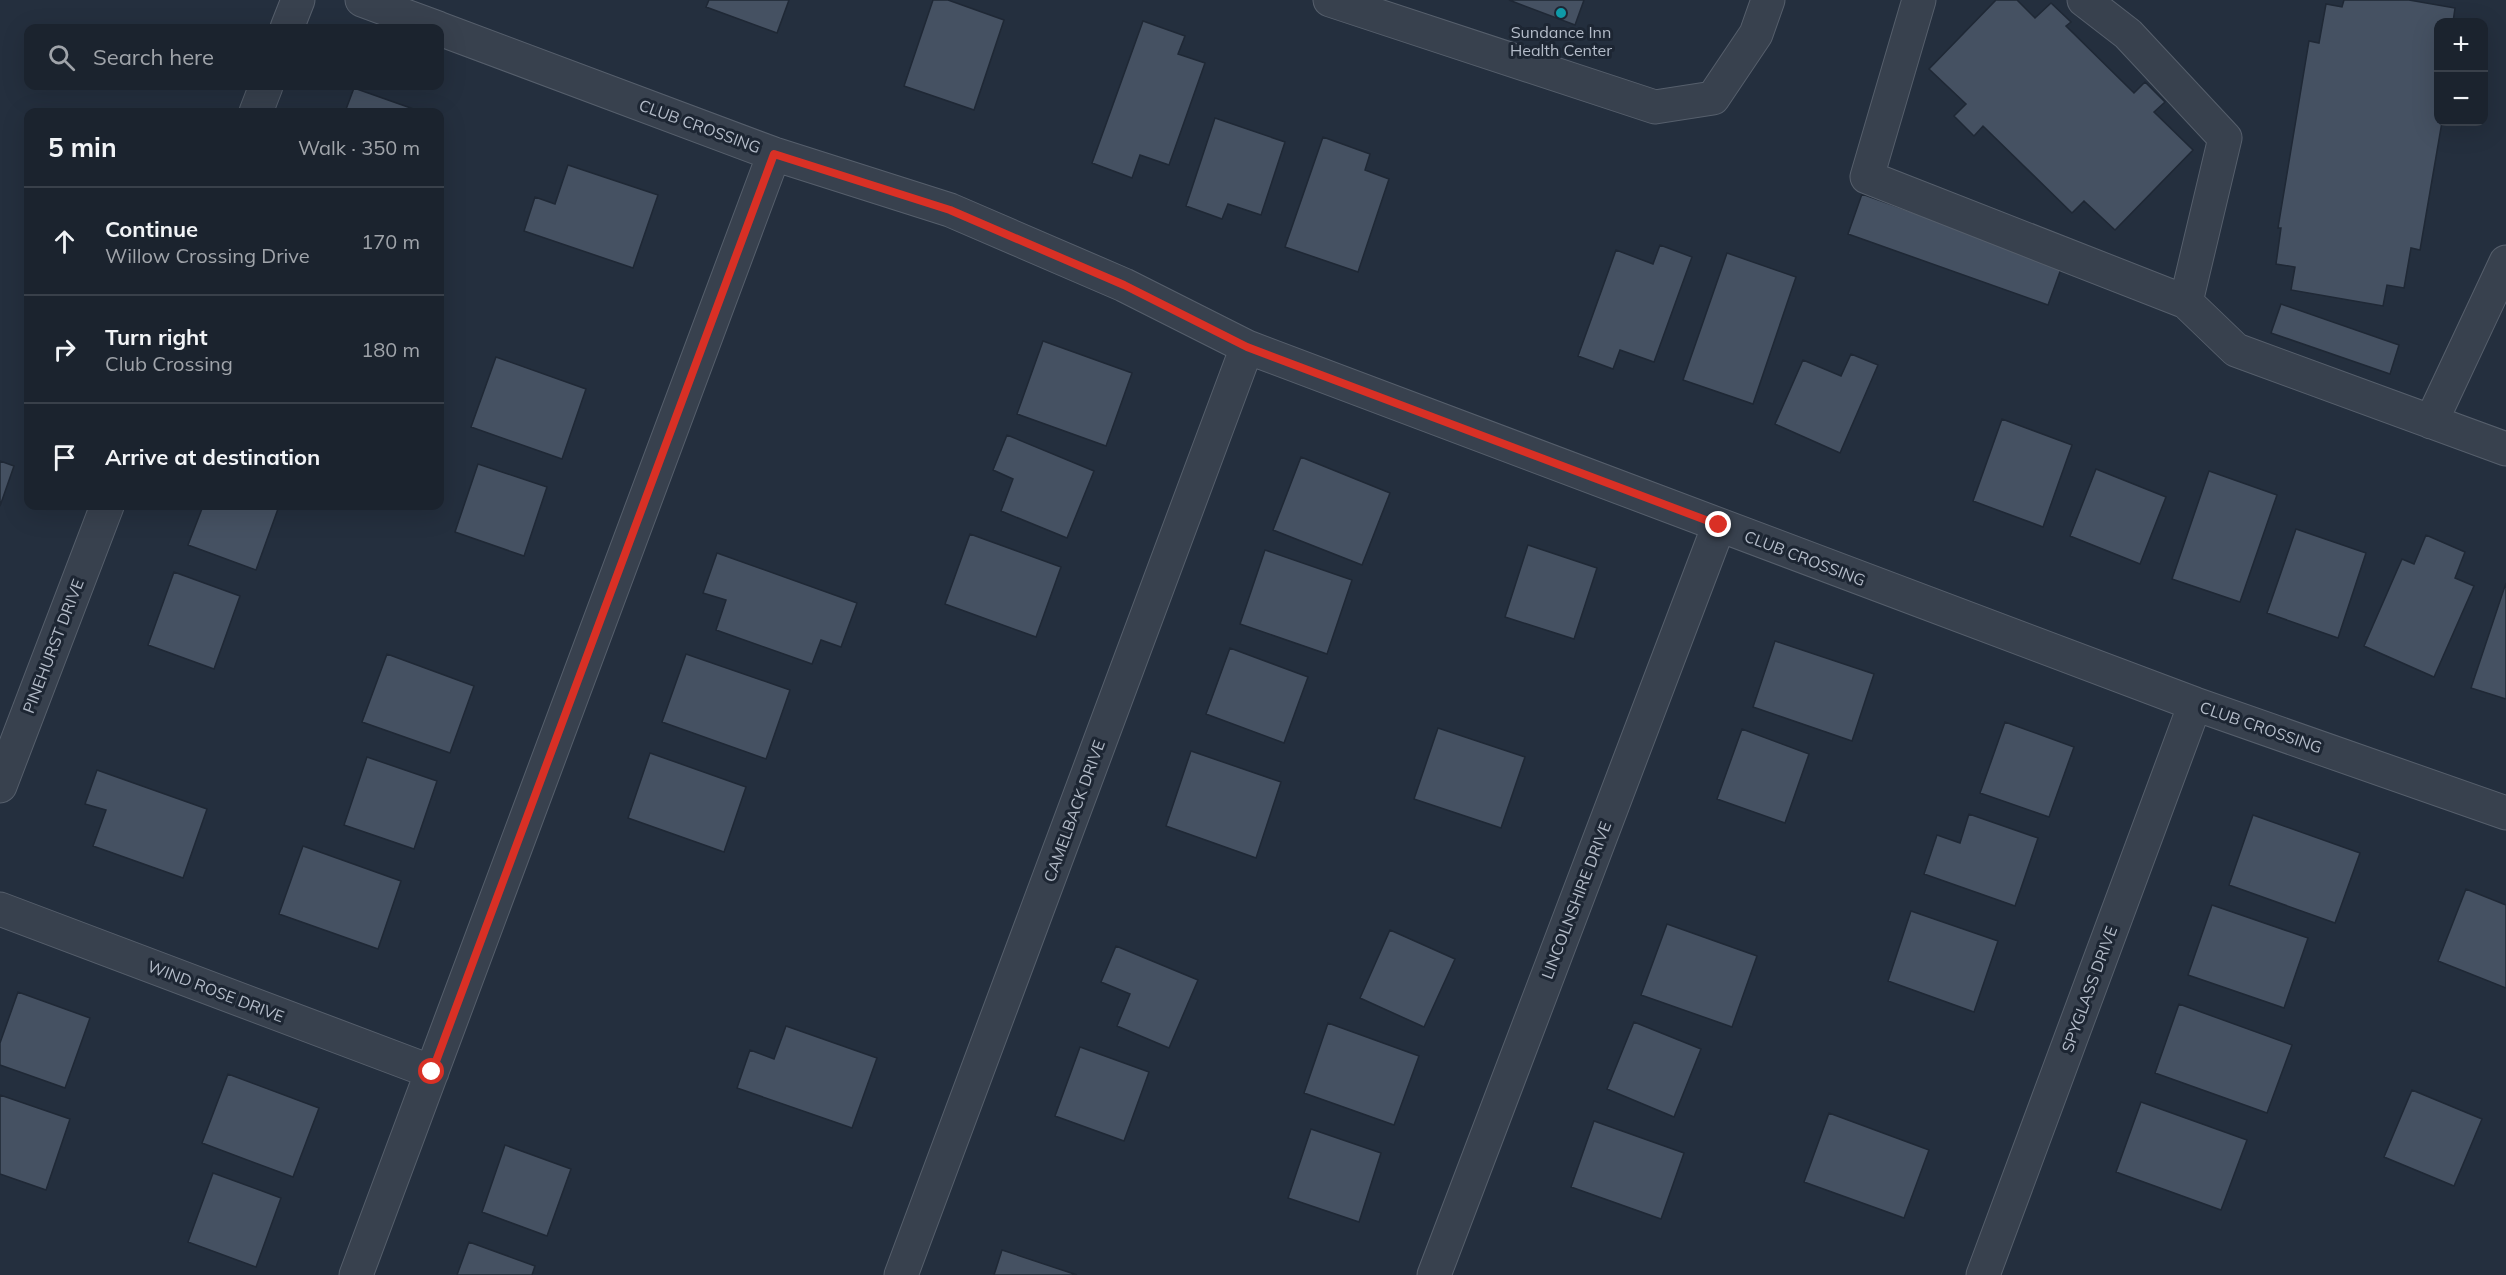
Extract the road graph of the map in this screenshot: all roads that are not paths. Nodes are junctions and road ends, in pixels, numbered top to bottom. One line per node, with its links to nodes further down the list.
1 (298, 0): 7 (street)
2 (362, 0): 8 (street, CLUB CROSSING)
3 (1330, 0): 4 (street)
4 (1768, 0)
5 (1919, 0): 14 (street)
6 (2084, 0): 14 (street)
7 (289, 24)
8 (426, 24)
9 (444, 31): 12 (street, CLUB CROSSING)
10 (264, 90): 11 (street)
11 (258, 108)
12 (774, 154): 15 (street, CLUB CROSSING); 24 (street)
13 (2506, 262): 16 (street)
14 (2186, 302): 16 (street)
15 (1247, 347): 19 (street, CLUB CROSSING); 26 (street, CAMELBACK DRIVE)
16 (2431, 422): 17 (street)
17 (2506, 449)
18 (104, 510): 21 (street, PINEHURST DRIVE)
19 (1719, 525): 20 (street, CLUB CROSSING); 27 (street, LINCOLNSHIRE DRIVE)
20 (2194, 704): 22 (street, CLUB CROSSING); 28 (street, SPYGLASS DRIVE)
21 (0, 786)
22 (2506, 813)
23 (0, 909): 24 (street, WIND ROSE DRIVE)
24 (432, 1072): 25 (street)
25 (356, 1275)
26 (901, 1275)
27 (1434, 1275)
28 (1983, 1275)

